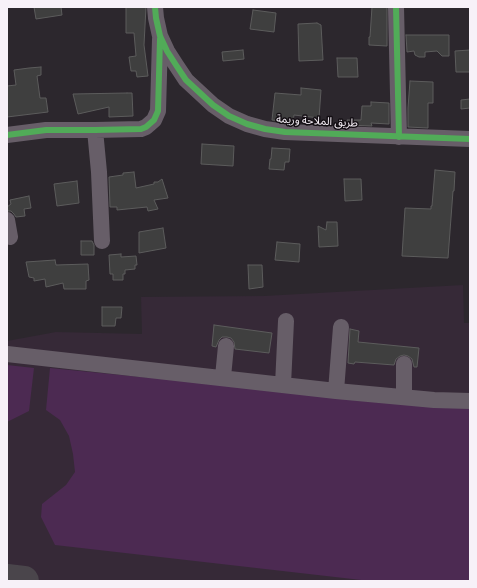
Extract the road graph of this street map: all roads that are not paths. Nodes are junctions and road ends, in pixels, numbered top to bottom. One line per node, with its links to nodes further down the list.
1 (155, 7): 3 (street, طريق الملاحة وريمة)
2 (396, 7): 6 (street)
3 (160, 36): 4 (street); 6 (street, طريق الملاحة وريمة)
4 (95, 130): 5 (street); 10 (street)
5 (7, 135)
6 (399, 137): 7 (street, طريق الملاحة وريمة)
7 (470, 139)
8 (7, 220): 9 (street)
9 (10, 237)
10 (102, 241)
11 (286, 321): 17 (street)
12 (340, 327): 18 (street)
13 (226, 346): 16 (street)
14 (7, 354): 16 (street)
15 (404, 364): 19 (street)
16 (222, 377): 17 (street)
17 (283, 385): 18 (street)
18 (336, 391): 19 (street)
19 (404, 397): 20 (street)
20 (470, 401)

